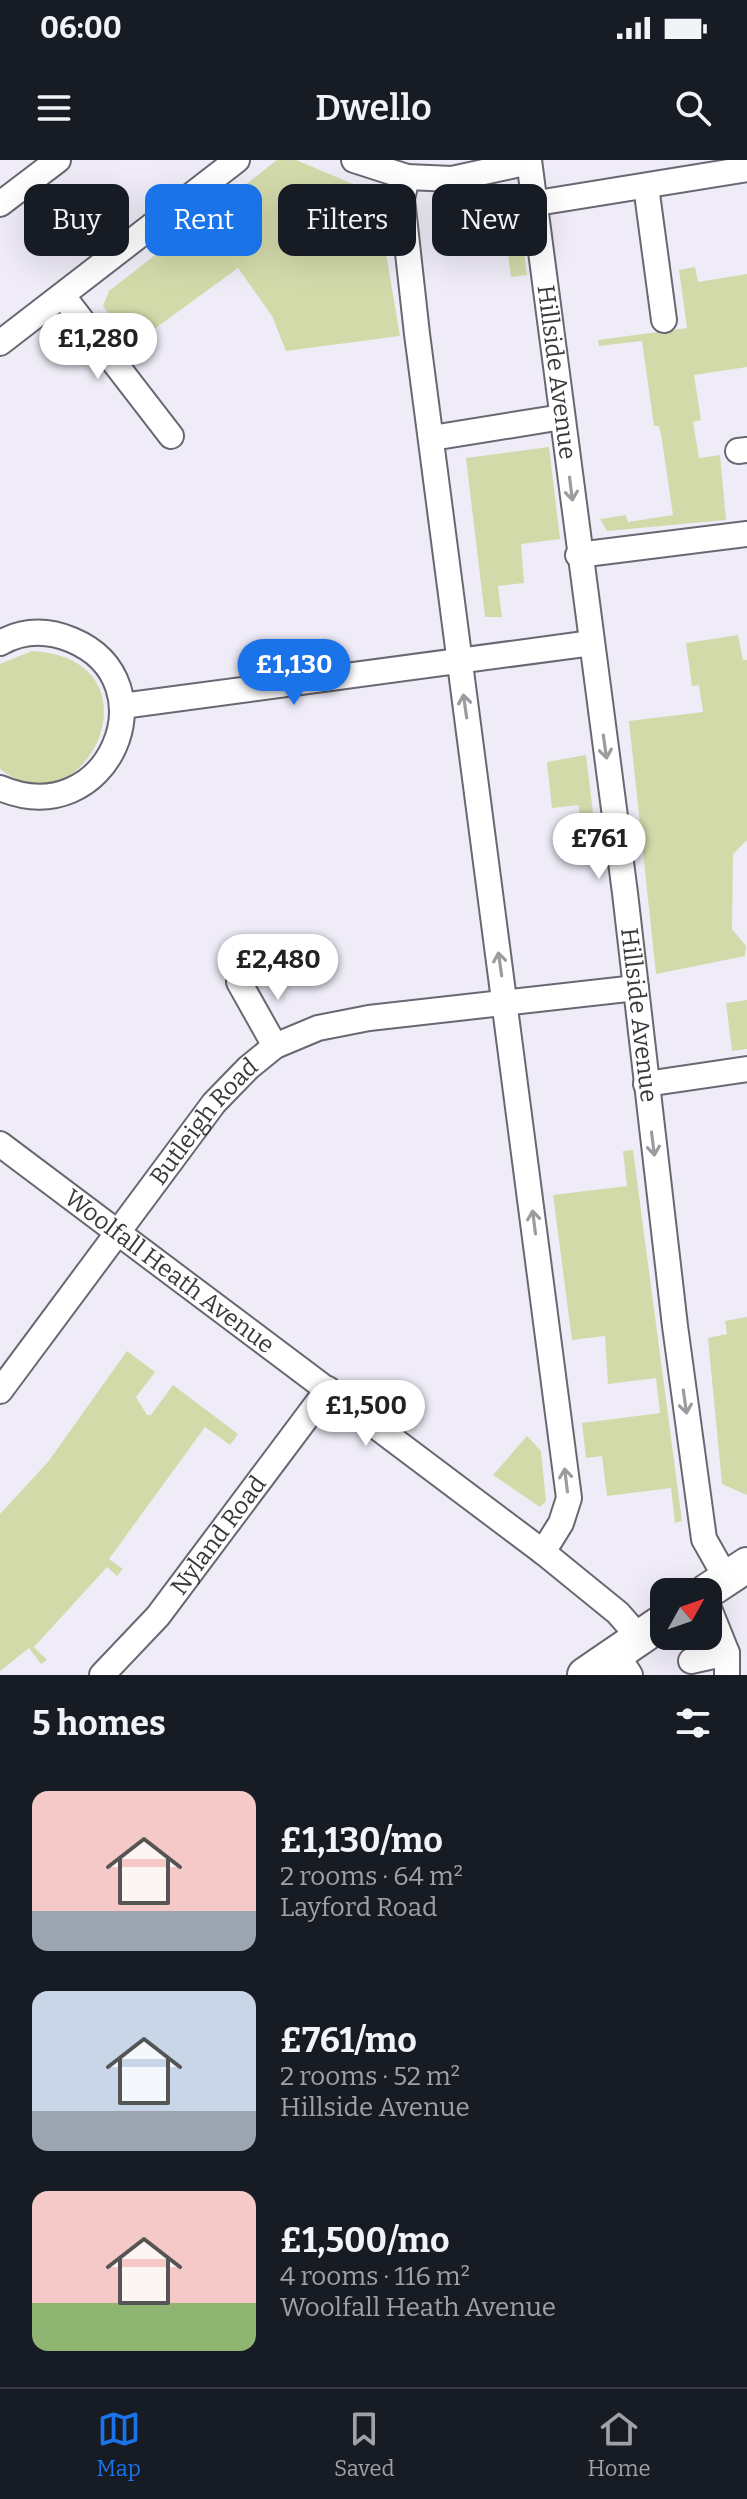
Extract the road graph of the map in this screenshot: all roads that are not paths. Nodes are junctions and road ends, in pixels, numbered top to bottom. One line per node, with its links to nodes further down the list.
1 (58, 160): 10 (street)
2 (237, 160): 12 (street)
3 (354, 160): 6 (street)
4 (529, 161): 6 (street); 7 (street, Hillside Avenue)
5 (747, 169): 8 (street)
6 (407, 177): 17 (street)
7 (533, 184)
8 (646, 186): 9 (street); 13 (street)
9 (547, 201)
10 (0, 204)
11 (543, 256): 15 (street, Hillside Avenue)
12 (63, 296): 14 (street); 16 (street)
13 (664, 320)
14 (0, 343)
15 (562, 417): 17 (street); 19 (street, Hillside Avenue, one-way to 19)
16 (171, 436)
17 (432, 438): 22 (street)
18 (747, 534): 19 (street)
19 (578, 555): 21 (street, Hillside Avenue)
20 (0, 643): 23 (street)
21 (592, 643): 22 (street); 26 (street, Hillside Avenue, one-way to 26)
22 (459, 662): 23 (street); 27 (street, one-way to 22)
23 (122, 706): 24 (street)
24 (0, 788)
25 (239, 982): 28 (street)
26 (636, 988): 27 (street, Butleigh Road); 30 (street, Hillside Avenue)
27 (505, 1002): 28 (street, Butleigh Road); 35 (street, one-way to 27)
28 (275, 1046): 32 (street, Butleigh Road)
29 (747, 1069): 30 (street)
30 (646, 1084): 36 (street, Hillside Avenue, one-way to 36)
31 (0, 1144): 32 (street, Woolfall Heath Avenue)
32 (117, 1232): 33 (street, Woolfall Heath Avenue); 34 (street, Butleigh Road)
33 (328, 1389): 35 (street, Woolfall Heath Avenue); 40 (street, Nyland Road)
34 (0, 1391)
35 (543, 1552): 37 (street, Woolfall Heath Avenue)
36 (726, 1578)
37 (637, 1647): 41 (street)
38 (691, 1661): 39 (street)
39 (727, 1664)
40 (102, 1675)
41 (585, 1675)

